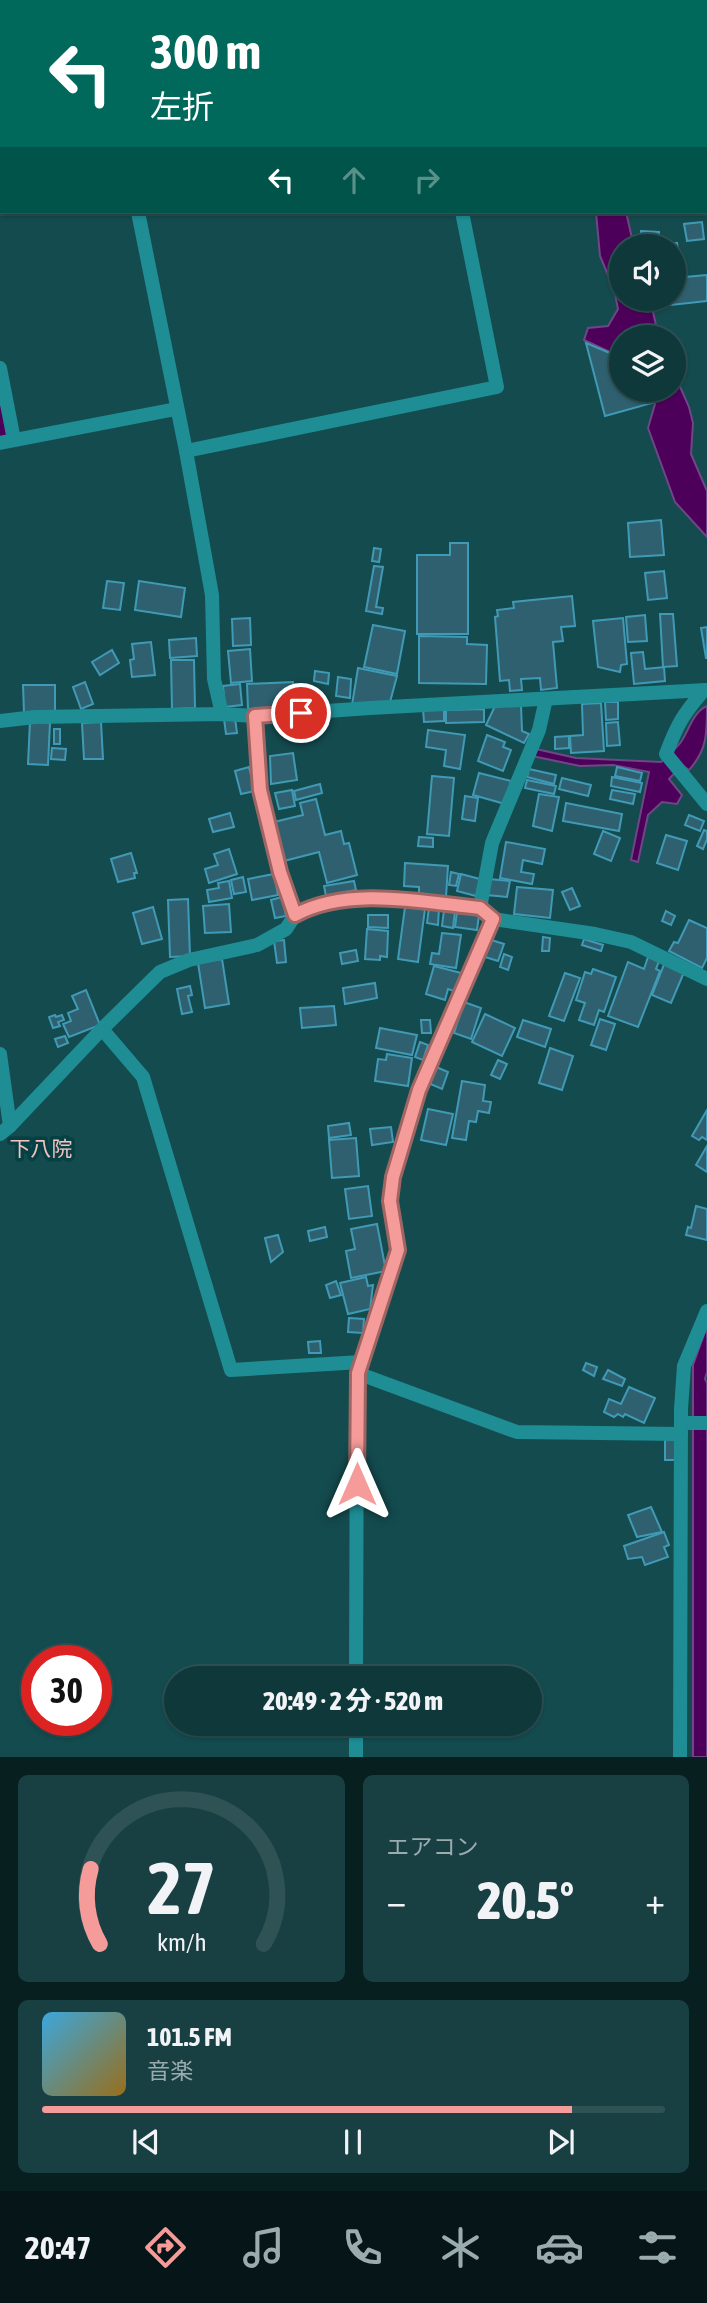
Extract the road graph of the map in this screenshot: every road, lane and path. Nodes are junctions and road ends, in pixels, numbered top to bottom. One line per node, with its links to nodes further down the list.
1 (138, 214): 4 (street)
2 (462, 214): 6 (street)
3 (0, 368): 5 (street)
4 (176, 409): 5 (street); 6 (street)
5 (7, 441)
6 (186, 451): 9 (street)
7 (705, 690): 8 (street); 12 (street)
8 (546, 699): 10 (street); 13 (street)
9 (222, 714): 10 (street); 11 (street)
10 (255, 716): 14 (street)
11 (0, 721)
12 (707, 804)
13 (480, 908): 14 (street); 15 (street)
14 (295, 915): 17 (street)
15 (493, 919): 16 (street); 21 (street)
16 (707, 979)
17 (102, 1028): 19 (street); 21 (street)
18 (0, 1055): 19 (street)
19 (5, 1130)
20 (707, 1311): 23 (street)
21 (359, 1368): 23 (street); 24 (street)
22 (707, 1423): 23 (street)
23 (681, 1428): 27 (street)
24 (356, 1666)
25 (356, 1736): 26 (street)
26 (356, 1757)
27 (680, 1757)

